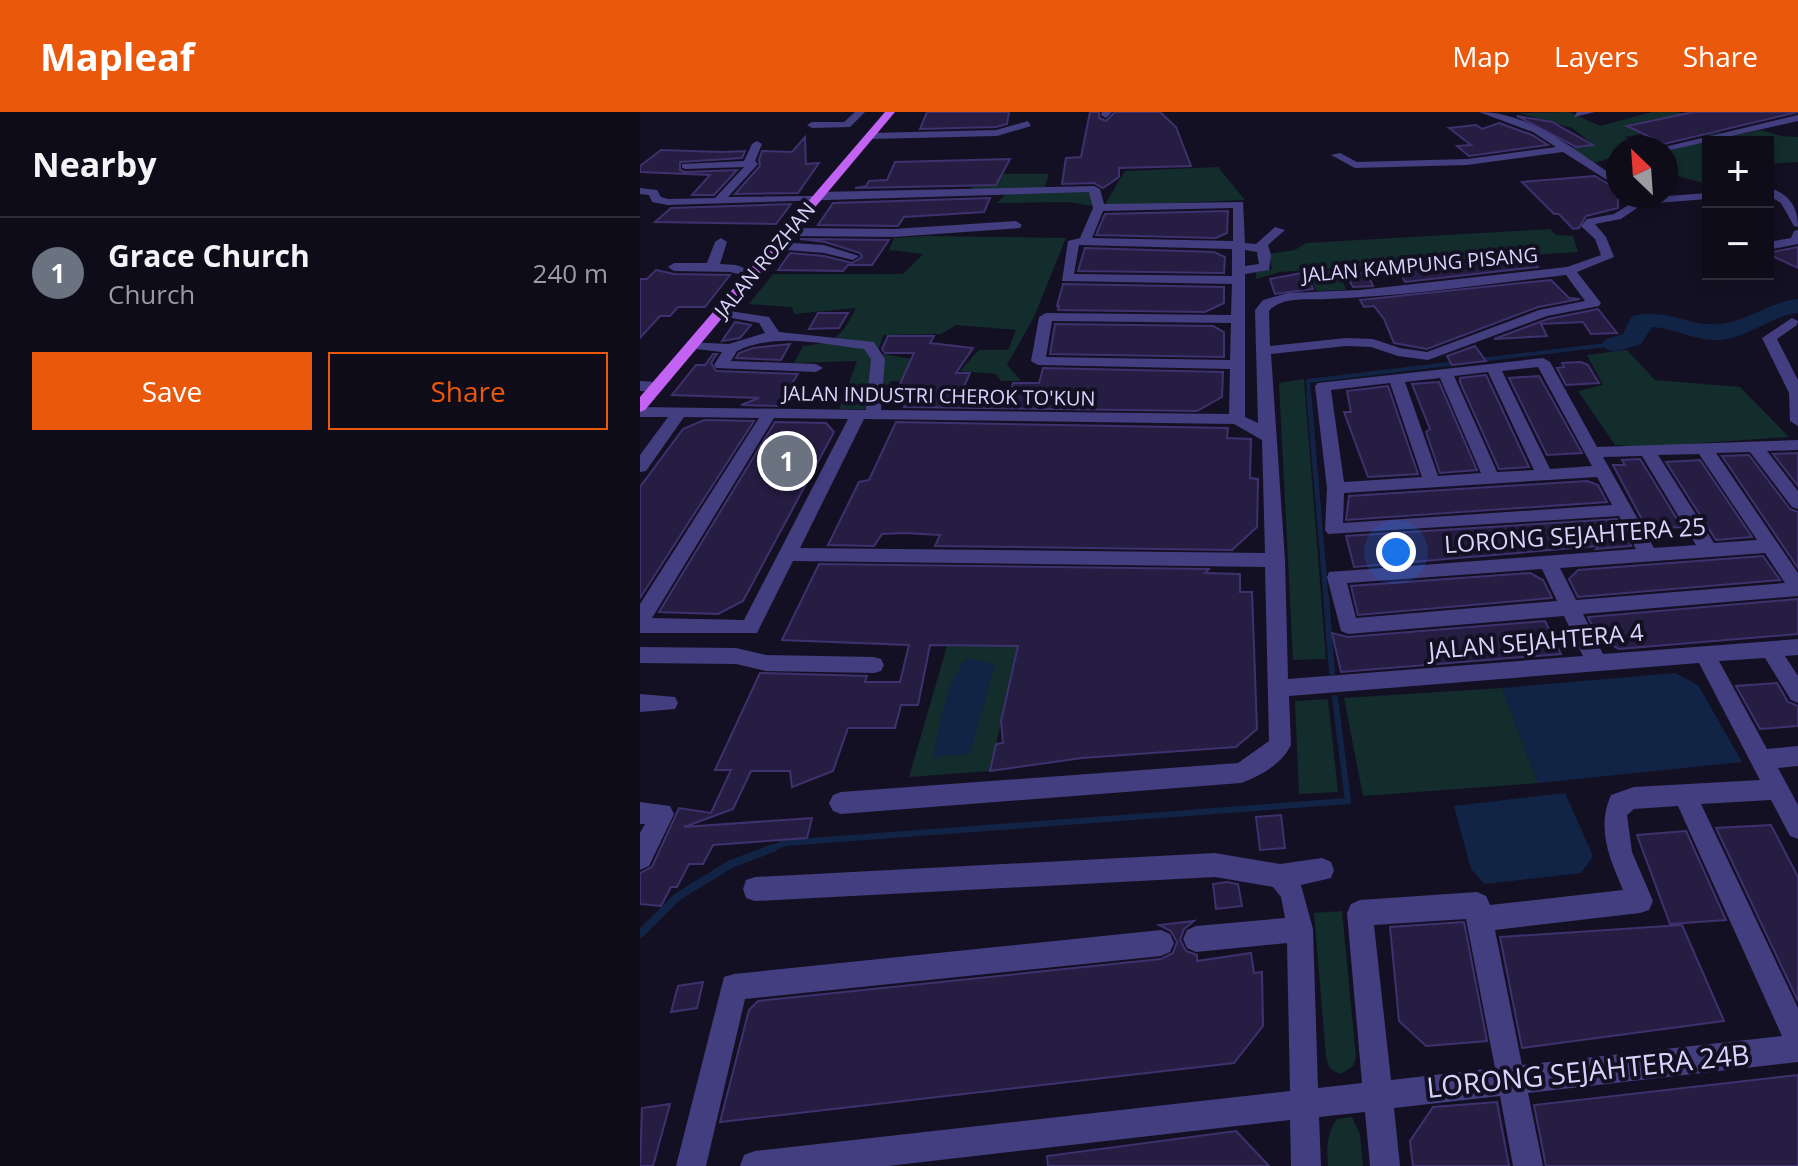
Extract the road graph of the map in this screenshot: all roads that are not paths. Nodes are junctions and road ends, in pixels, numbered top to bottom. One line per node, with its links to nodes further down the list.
1 (860, 112): 9 (street)
2 (890, 112): 10 (main road, JALAN ROZHAN)
3 (1484, 112): 16 (street)
4 (1590, 112): 5 (street)
5 (1577, 115)
6 (1798, 118): 14 (street)
7 (1028, 124): 11 (street)
8 (812, 125): 9 (street)
9 (847, 125): 10 (street)
10 (879, 126): 12 (main road, JALAN ROZHAN)
11 (939, 135): 12 (street); 15 (street)
12 (870, 136): 23 (main road, JALAN ROZHAN)
13 (757, 144): 18 (street)
14 (1678, 145)
15 (934, 146)
16 (1565, 149): 17 (street); 21 (street)
17 (1336, 155)
18 (748, 164): 19 (street); 32 (street)
19 (686, 166)
20 (1606, 170): 21 (street)
21 (1601, 171): 22 (street)
22 (1606, 175)
23 (829, 185): 27 (street); 30 (main road, JALAN ROZHAN)
24 (1798, 190): 26 (street)
25 (640, 191): 32 (street)
26 (1774, 192)
27 (851, 193): 30 (street); 33 (street)
28 (1774, 194): 35 (street)
29 (1702, 196): 31 (street, JALAN KAMPUNG PISANG)
30 (819, 197): 32 (street); 38 (main road, JALAN ROZHAN)
31 (1678, 197)
32 (719, 200)
33 (1099, 208): 40 (street); 42 (street)
34 (1626, 208): 49 (street, JALAN KAMPUNG PISANG)
35 (1798, 224): 39 (street)
36 (1016, 225): 38 (street)
37 (1279, 230): 45 (street)
38 (790, 232): 44 (main road, JALAN ROZHAN)
39 (1798, 234): 43 (street)
40 (1080, 241): 42 (street); 51 (street)
41 (721, 242): 48 (street)
42 (1237, 245): 45 (street); 51 (street)
43 (1774, 245)
44 (778, 246): 46 (street); 50 (main road, JALAN ROZHAN)
45 (1261, 249): 51 (street)
46 (853, 256)
47 (674, 267): 48 (street)
48 (712, 267): 50 (street)
49 (1569, 271): 58 (street, JALAN KAMPUNG PISANG); 58 (street)
50 (753, 276): 52 (main road, JALAN ROZHAN)
51 (1238, 276): 53 (street)
52 (721, 312): 55 (street); 56 (main road, JALAN ROZHAN)
53 (1238, 319): 59 (street); 59 (street)
54 (1792, 322): 70 (street)
55 (775, 337): 57 (street); 68 (street)
56 (692, 345): 57 (street); 64 (main road, JALAN ROZHAN)
57 (731, 348): 61 (street)
58 (1263, 351): 71 (street, JALAN KAMPUNG PISANG)
59 (1238, 365): 69 (street)
60 (1493, 367): 62 (street); 76 (street); 79 (street)
61 (816, 368)
62 (1445, 373): 63 (street); 80 (street)
63 (1396, 378): 81 (street); 82 (street)
64 (648, 387): 65 (main road, JALAN ROZHAN)
65 (640, 410): 66 (street, JALAN INDUSTRI CHEROK TO'KUN)
66 (680, 412): 67 (street, JALAN INDUSTRI CHEROK TO'KUN); 77 (street)
67 (769, 414): 68 (street, JALAN INDUSTRI CHEROK TO'KUN); 93 (street)
68 (866, 415): 69 (street, JALAN INDUSTRI CHEROK TO'KUN); 87 (street)
69 (1237, 419): 71 (street)
70 (1798, 421)
71 (1266, 433): 89 (street, JALAN KAMPUNG PISANG)
72 (1798, 445): 73 (street)
73 (1754, 446): 74 (street); 83 (street)
74 (1704, 448): 75 (street); 85 (street)
75 (1647, 450): 76 (street); 86 (street)
76 (1592, 452): 78 (street)
77 (640, 467)
78 (1603, 471): 79 (street); 84 (street)
79 (1545, 475): 80 (street)
80 (1491, 478): 81 (street)
81 (1432, 482): 82 (street)
82 (1336, 488): 84 (street)
83 (1798, 503)
84 (1624, 510): 88 (street)
85 (1769, 546): 86 (street, LORONG SEJAHTERA 25); 91 (street)
86 (1709, 550): 88 (street, LORONG SEJAHTERA 25)
87 (788, 554): 89 (street); 93 (street)
88 (1648, 554): 90 (street, LORONG SEJAHTERA 25)
89 (1276, 560): 100 (street, JALAN KAMPUNG PISANG)
90 (1548, 562): 92 (street); 92 (street, LORONG SEJAHTERA 25)
91 (1798, 589): 92 (street)
92 (1571, 608): 98 (street)
93 (640, 622)
94 (1798, 647): 95 (street, JALAN SEJAHTERA 4)
95 (1770, 649): 96 (street, JALAN SEJAHTERA 4); 101 (street)
96 (1705, 654): 98 (street, JALAN SEJAHTERA 4); 105 (street)
97 (640, 655): 99 (street)
98 (1597, 663): 100 (street, JALAN SEJAHTERA 4)
99 (874, 665)
100 (1278, 688): 108 (street, JALAN KAMPUNG PISANG)
101 (1798, 694)
102 (640, 703): 103 (street)
103 (667, 703)
104 (1798, 756): 105 (street)
105 (1762, 759): 106 (street)
106 (1777, 789): 107 (street); 110 (street)
107 (1685, 795): 115 (street); 119 (street)
108 (841, 803)
109 (640, 813): 111 (street)
110 (1798, 828)
111 (640, 858)
112 (1322, 870): 113 (street)
113 (1280, 876): 114 (street); 116 (street)
114 (755, 889)
115 (1479, 919): 121 (street); 122 (street)
116 (1300, 929): 117 (street); 123 (street)
117 (1196, 939)
118 (1161, 943): 124 (street)
119 (1798, 1039)
120 (1798, 1048): 121 (street, LORONG SEJAHTERA 24B)
121 (1511, 1080): 122 (street, LORONG SEJAHTERA 24B); 128 (street)
122 (1378, 1095): 123 (street, LORONG SEJAHTERA 24B); 127 (street)
123 (1304, 1103): 125 (street, LORONG SEJAHTERA 24B); 126 (street)
124 (691, 1166)
125 (755, 1166)
126 (1306, 1166)
127 (1385, 1166)
128 (1528, 1166)

